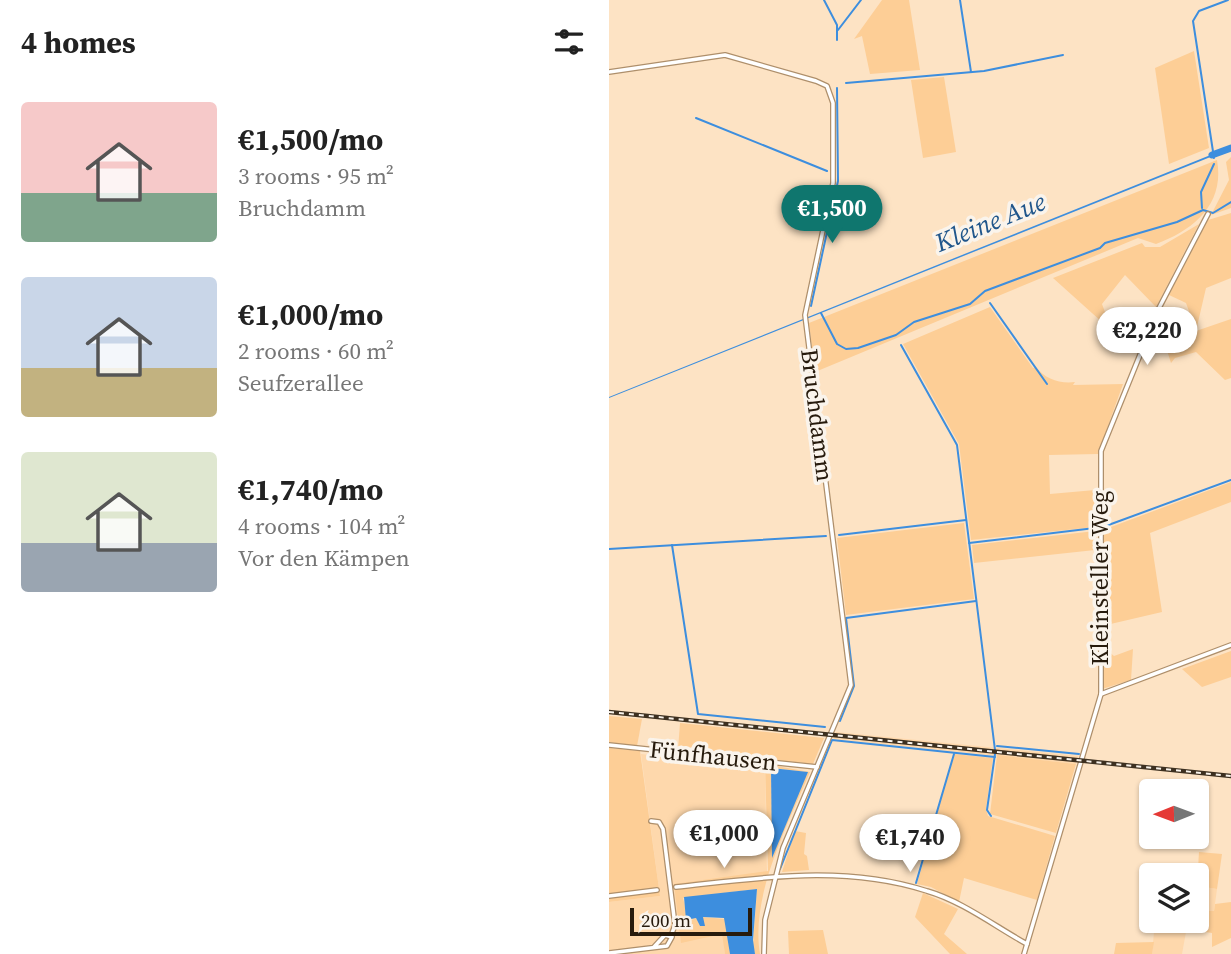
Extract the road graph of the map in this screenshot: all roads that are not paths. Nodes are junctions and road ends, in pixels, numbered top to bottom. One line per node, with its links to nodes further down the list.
1 (609, 72): 6 (street, Bruchdamm)
2 (1208, 214): 4 (street, Kleinsteller Weg)
3 (1231, 645): 4 (street)
4 (1101, 694): 13 (street, Kleinsteller Weg)
5 (609, 746): 6 (street, Fünfhausen)
6 (817, 767): 8 (street, Bruchdamm)
7 (651, 821): 12 (street)
8 (774, 876): 9 (street); 13 (street); 16 (street, Bruchdamm)
9 (676, 887)
10 (657, 890): 11 (street)
11 (609, 896)
12 (671, 936): 14 (street); 14 (street)
13 (1027, 944): 17 (street, Kleinsteller Weg)
14 (654, 947): 15 (street)
15 (609, 953)
16 (764, 954)
17 (1024, 954)

